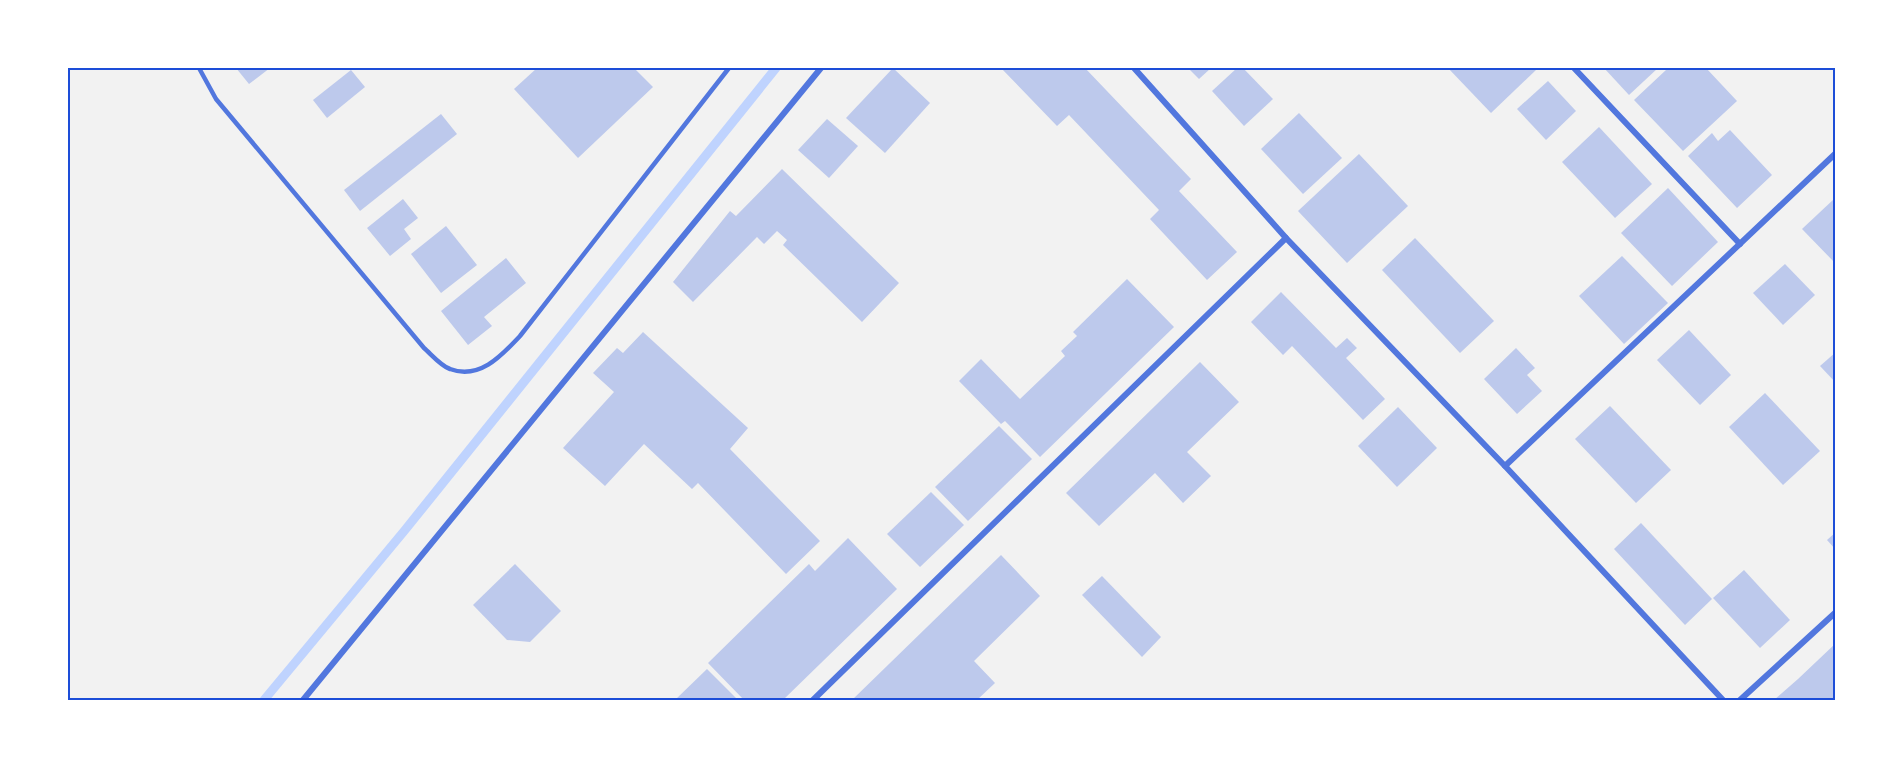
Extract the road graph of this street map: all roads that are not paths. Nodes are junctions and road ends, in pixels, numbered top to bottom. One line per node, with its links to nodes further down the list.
1 (199, 68): 2 (lane)
2 (729, 68)
3 (821, 68): 11 (street)
4 (1134, 68): 7 (street)
5 (1574, 68): 8 (street)
6 (1836, 153): 8 (street)
7 (1286, 238): 9 (street); 12 (street)
8 (1740, 244): 9 (street)
9 (1505, 466): 13 (street)
10 (1836, 612): 14 (street)
11 (303, 700)
12 (813, 700)
13 (1723, 700)
14 (1740, 700)

